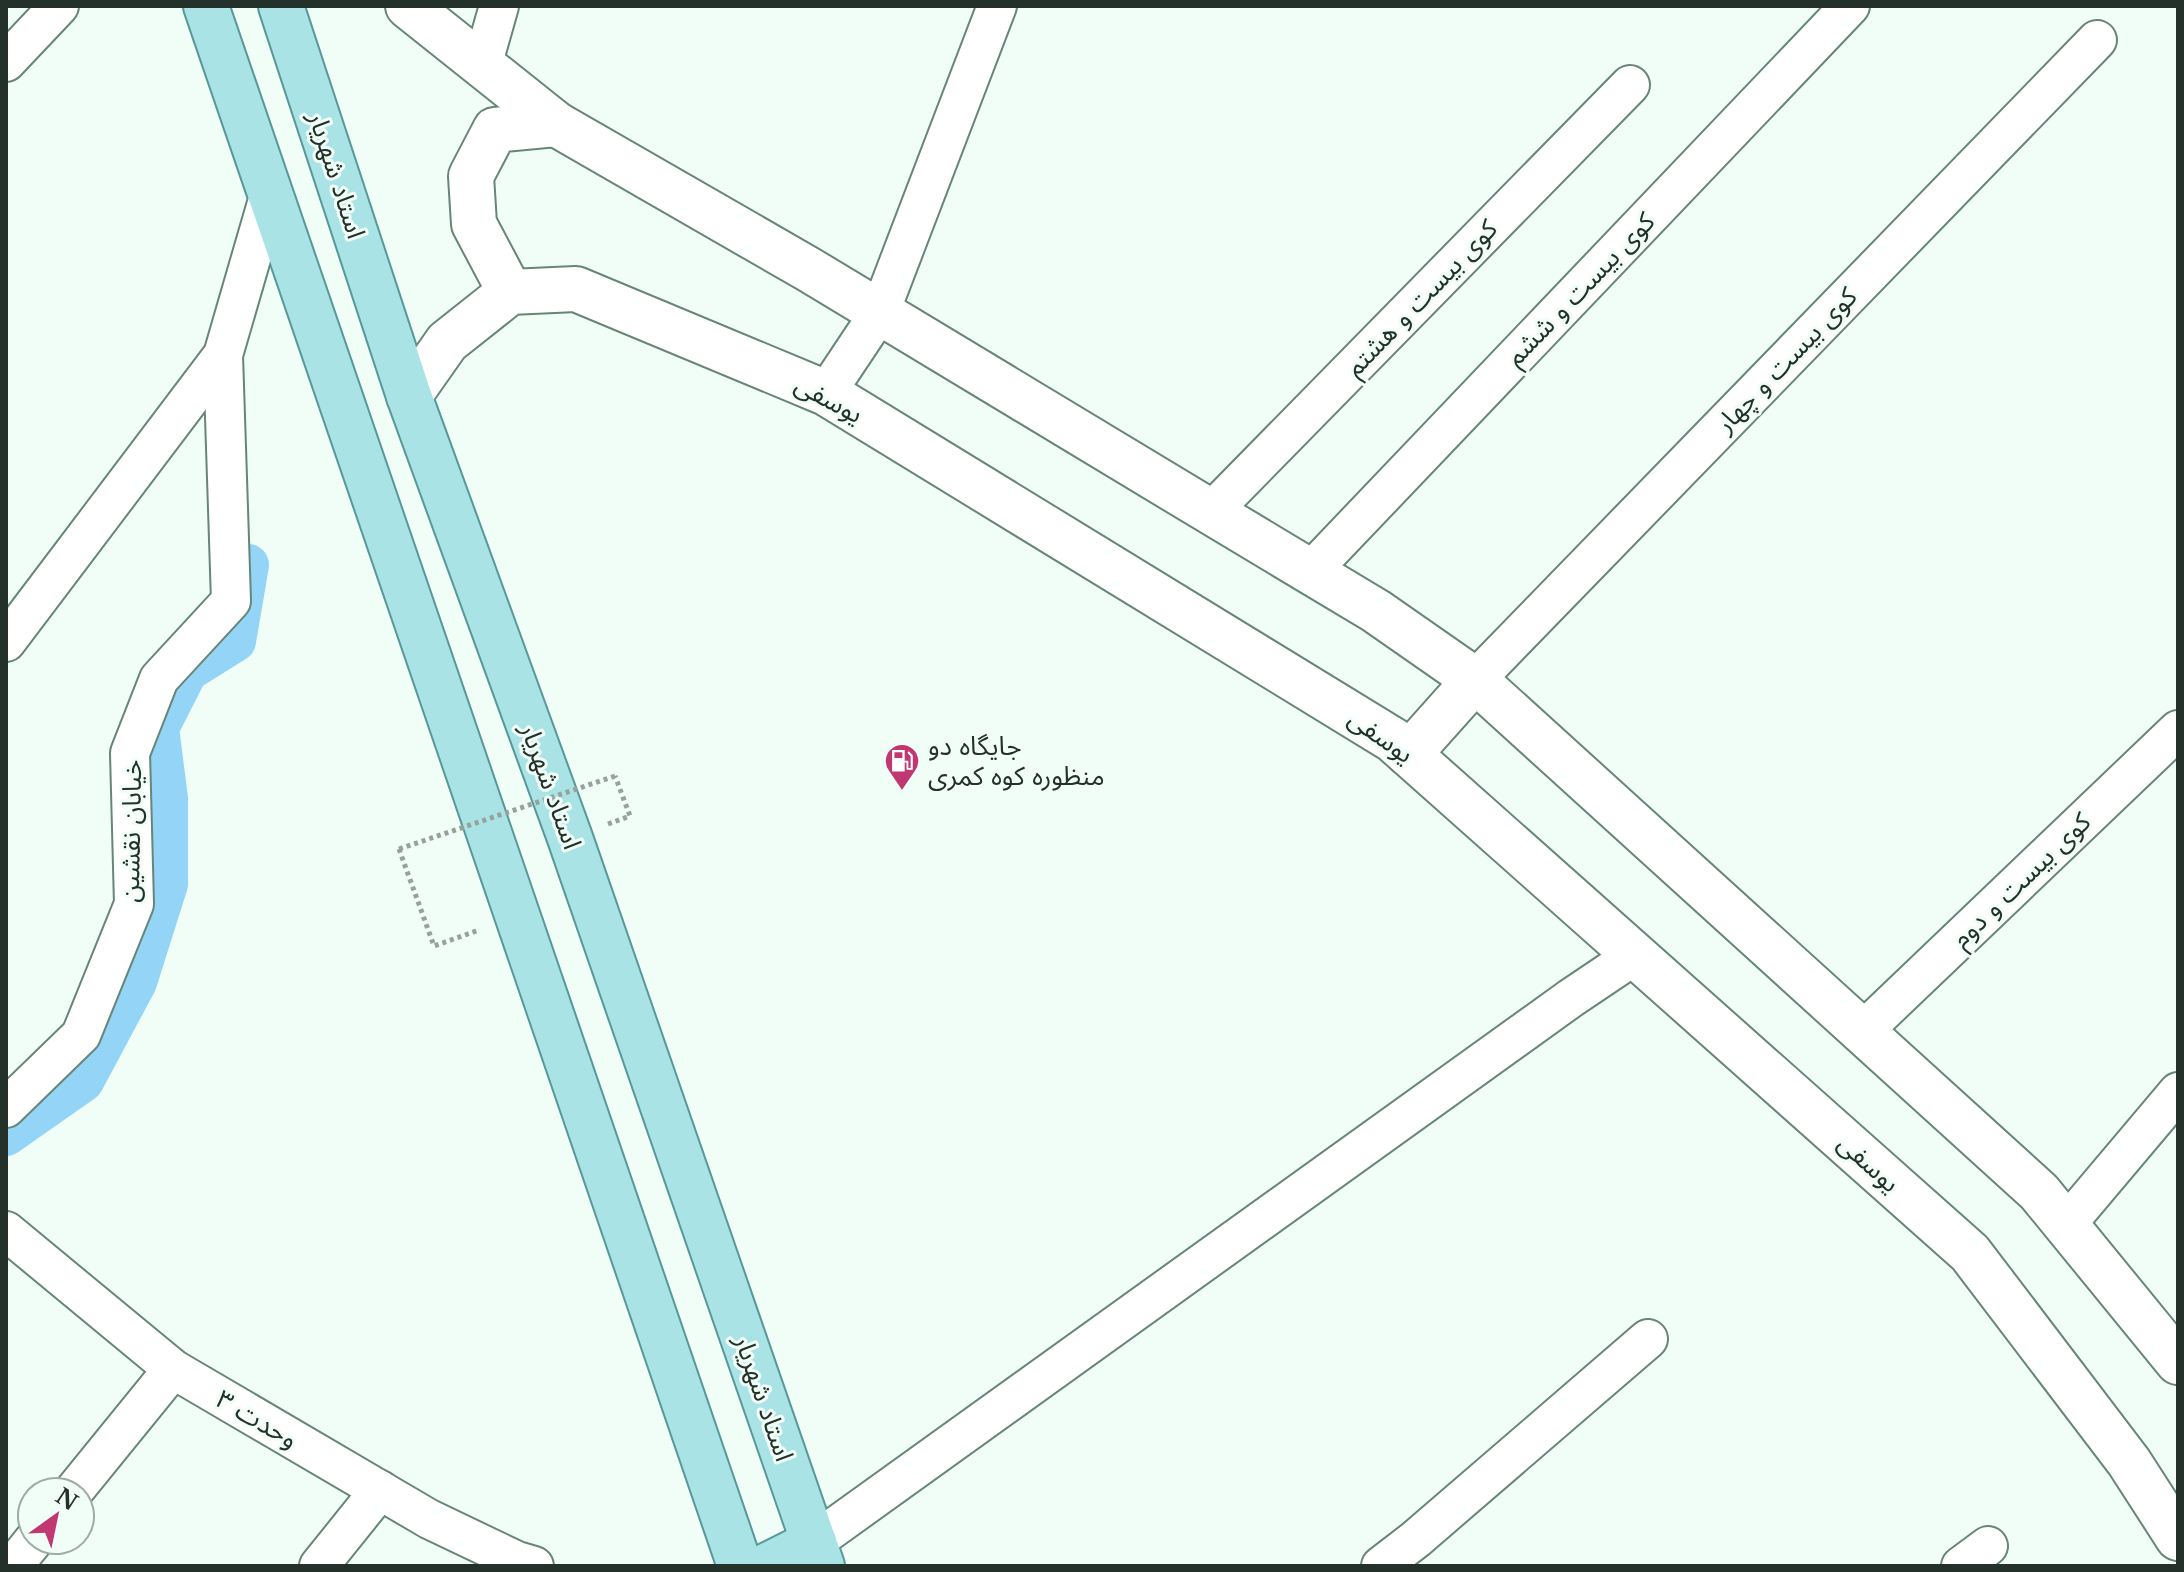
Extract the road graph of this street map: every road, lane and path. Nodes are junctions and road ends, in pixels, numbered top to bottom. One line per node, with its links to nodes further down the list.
1 (59, 6): 9 (street)
2 (206, 6): 13 (main road)
3 (281, 6): 18 (main road, استاد شهریار)
4 (408, 6): 10 (street)
5 (499, 6): 10 (street)
6 (997, 6): 15 (street)
7 (1850, 6): 20 (street, کوی بیست و ششم)
8 (2097, 40): 22 (street, کوی بیست و چهار)
9 (6, 62)
10 (482, 66): 12 (street)
11 (1630, 85): 19 (street, کوی بیست و هشتم)
12 (556, 124): 14 (street); 15 (street)
13 (270, 193): 16 (street); 42 (main road)
14 (510, 292): 17 (street, یوسفی); 18 (street)
15 (880, 312): 17 (street); 19 (street)
16 (223, 355): 21 (street); 30 (street, خیابان نقشین)
17 (826, 393): 24 (street, یوسفی)
18 (409, 396): 39 (main road, استاد شهریار)
19 (1211, 512): 20 (street)
20 (1310, 572): 22 (street)
21 (6, 642)
22 (1475, 680): 24 (street); 28 (street)
23 (2178, 730): 28 (street, کوی بیست و دوم)
24 (1409, 754): 27 (street, یوسفی)
25 (630, 816): 26 (path, bridge)
26 (434, 946)
27 (1635, 955): 38 (street, یوسفی); 39 (street)
28 (1863, 1031): 31 (street)
29 (2178, 1092): 31 (street)
30 (6, 1108)
31 (2065, 1226): 34 (street)
32 (6, 1231): 35 (street, وحدت ۳)
33 (1648, 1339): 44 (street)
34 (2178, 1362)
35 (173, 1369): 36 (street); 37 (street, وحدت ۳)
36 (86, 1476)
37 (380, 1490): 40 (street, وحدت ۳); 41 (street)
38 (2178, 1538)
39 (818, 1554): 43 (main road)
40 (521, 1564)
41 (319, 1566)
42 (740, 1566)
43 (766, 1566)
44 (1381, 1566)

